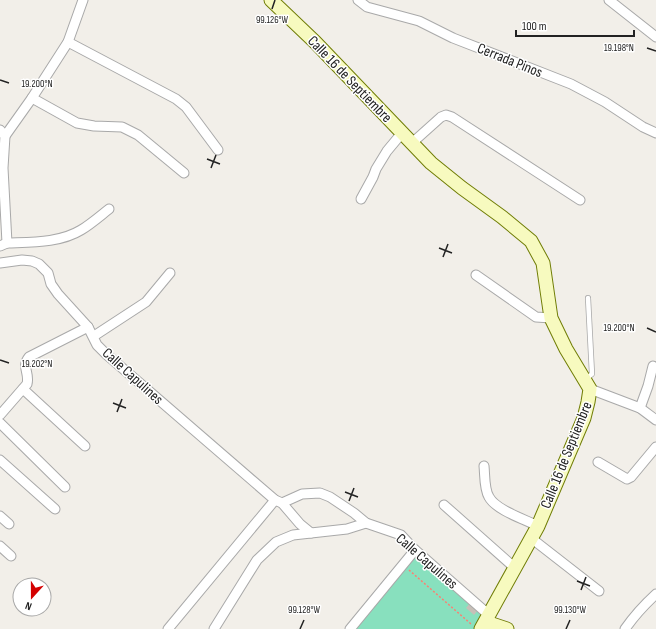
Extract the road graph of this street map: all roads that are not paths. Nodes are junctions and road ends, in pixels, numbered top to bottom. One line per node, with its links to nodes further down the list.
1 (83, 0): 6 (street)
2 (272, 0): 9 (main road, Calle 16 de Septiembre)
3 (358, 0): 10 (street, Cerrada Pinos)
4 (609, 0): 5 (street)
5 (656, 37)
6 (68, 42): 7 (street); 12 (street)
7 (32, 98): 8 (street); 13 (street)
8 (2, 133): 17 (street)
9 (402, 133): 11 (main road, Calle 16 de Septiembre); 14 (street)
10 (656, 133)
11 (412, 143): 15 (street); 22 (main road, Calle 16 de Septiembre)
12 (218, 150)
13 (184, 173)
14 (361, 199)
15 (580, 200)
16 (108, 208): 17 (street)
17 (4, 244)
18 (0, 263): 23 (street, Calle Capulines)
19 (170, 273): 24 (street)
20 (476, 275): 22 (street)
21 (588, 298): 26 (lane)
22 (552, 318): 26 (main road, Calle 16 de Septiembre)
23 (88, 327): 24 (street, Calle Capulines); 27 (street)
24 (94, 336): 38 (street, Calle Capulines)
25 (652, 366): 28 (street)
26 (587, 384): 28 (street); 44 (main road, Calle 16 de Septiembre)
27 (23, 389): 29 (street); 32 (street)
28 (640, 408): 30 (street)
29 (0, 415)
30 (656, 420)
31 (0, 423): 37 (street)
32 (85, 446)
33 (656, 447): 35 (street)
34 (0, 460): 40 (street)
35 (598, 462)
36 (484, 466): 44 (street)
37 (65, 487)
38 (278, 502): 42 (street, Calle Capulines); 45 (street); 54 (street, Calle Capulines)
39 (444, 505): 50 (street)
40 (55, 509)
41 (0, 516): 43 (street)
42 (366, 523): 45 (street); 48 (street, Calle Capulines)
43 (9, 524)
44 (538, 526): 46 (main road, Calle 16 de Septiembre)
45 (311, 533): 55 (street)
46 (531, 538): 50 (main road, Calle 16 de Septiembre); 51 (street)
47 (0, 546): 49 (street)
48 (415, 550): 53 (street, Calle Capulines); 56 (street)
49 (11, 556)
50 (515, 568): 53 (main road, Calle 16 de Septiembre)
51 (599, 591)
52 (656, 594): 58 (street)
53 (482, 623): 57 (main road)
54 (168, 629)
55 (214, 629)
56 (350, 629)
57 (507, 629)
58 (625, 629)

